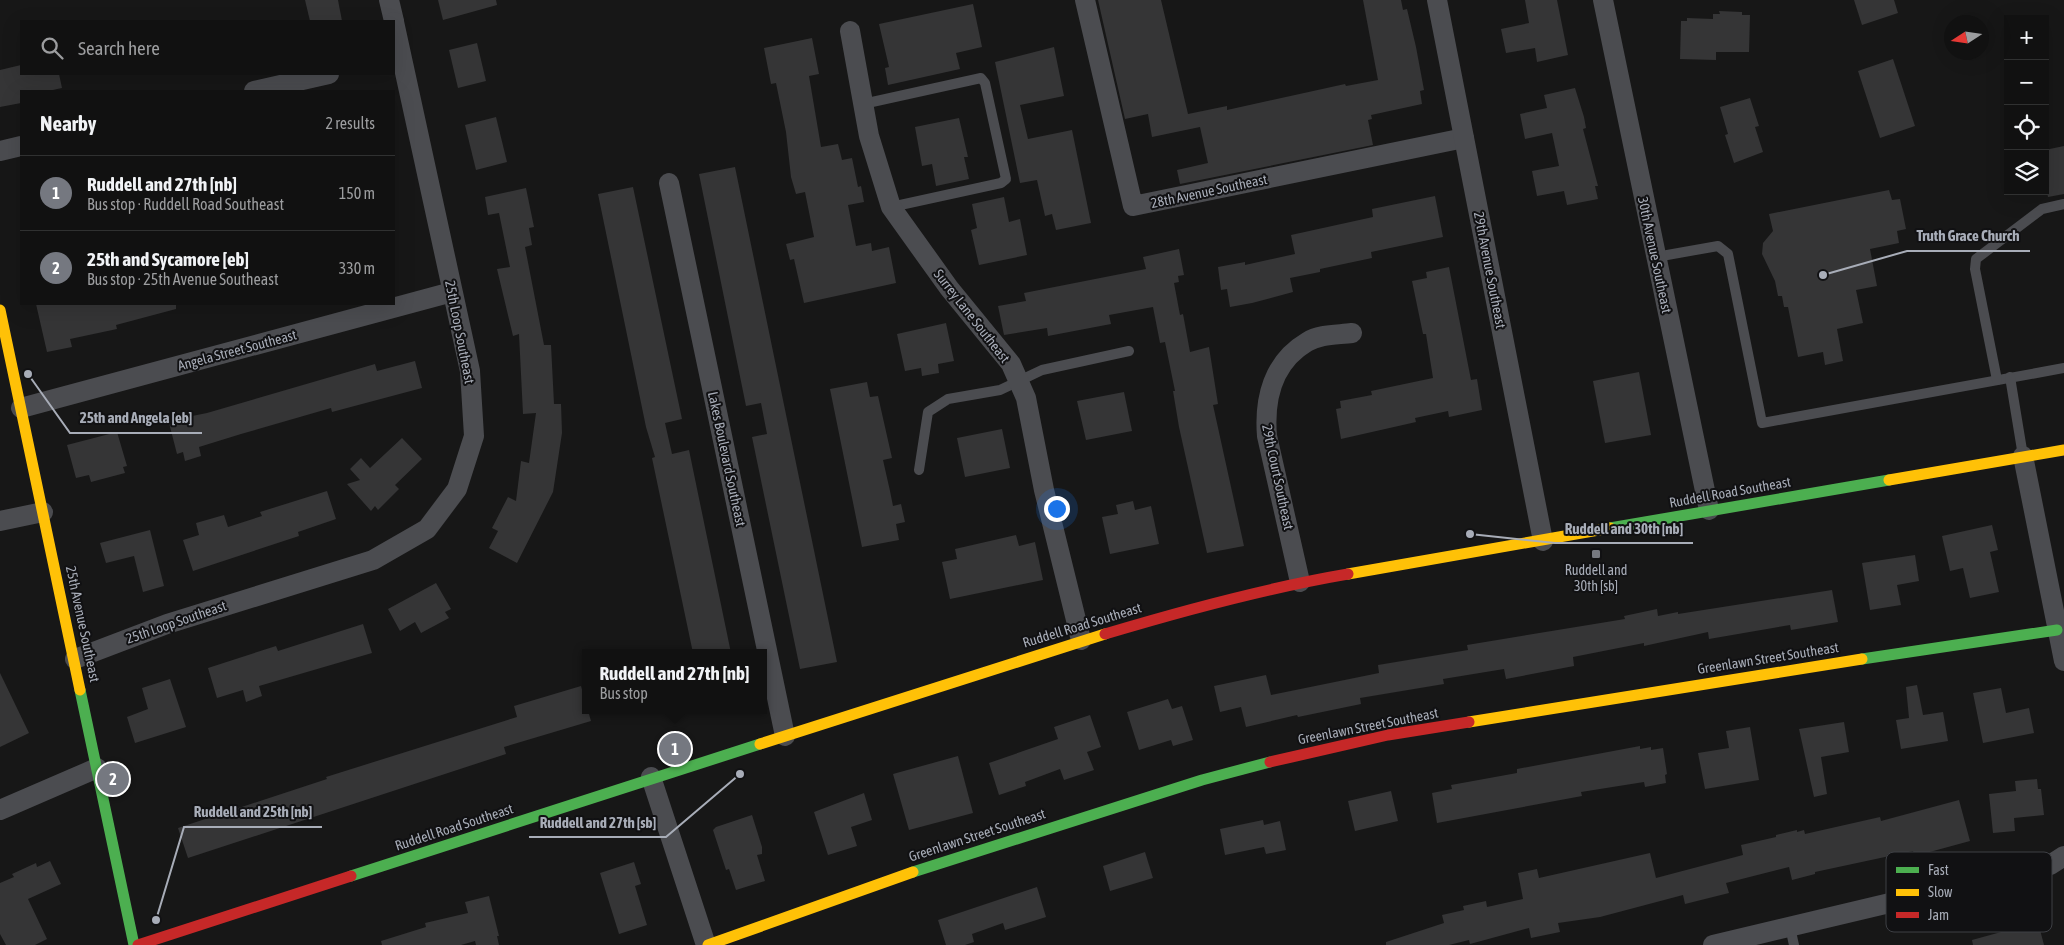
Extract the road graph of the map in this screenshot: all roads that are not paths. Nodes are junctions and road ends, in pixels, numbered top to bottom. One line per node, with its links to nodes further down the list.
1 (389, 0): 5 (street, 25th Loop Southeast)
2 (1085, 0): 12 (street, 28th Avenue Southeast)
3 (1437, 0): 12 (street, 29th Avenue Southeast)
4 (1603, 0): 18 (street, 30th Avenue Southeast)
5 (394, 20)
6 (850, 31): 11 (street, Surrey Lane Southeast)
7 (395, 34): 8 (street, 25th Loop Southeast)
8 (397, 58): 19 (street, 25th Loop Southeast)
9 (325, 75): 10 (street)
10 (258, 90)
11 (863, 104): 17 (street, Surrey Lane Southeast); 17 (lane)
12 (1464, 138): 34 (street, 29th Avenue Southeast)
13 (20, 146): 14 (street)
14 (0, 151)
15 (669, 183): 38 (street, Lakes Boulevard Southeast)
16 (2064, 204): 26 (lane)
17 (891, 207): 25 (street, Surrey Lane Southeast)
18 (1656, 257): 26 (lane); 31 (street, 30th Avenue Southeast)
19 (452, 292): 27 (street, Angela Street Southeast); 40 (street, 25th Loop Southeast)
20 (0, 310): 27 (street, 25th Avenue Southeast)
21 (1352, 333): 35 (street, 29th Court Southeast)
22 (1129, 351): 25 (lane)
23 (2064, 368): 24 (lane)
24 (2010, 378): 26 (lane); 29 (lane)
25 (1018, 380): 30 (lane); 37 (street, Surrey Lane Southeast)
26 (1998, 380)
27 (21, 408): 32 (street, 25th Avenue Southeast)
28 (2064, 450): 29 (street, Ruddell Road Southeast)
29 (2022, 456): 31 (street, Ruddell Road Southeast); 36 (street)
30 (919, 470)
31 (1709, 510): 34 (street, Ruddell Road Southeast)
32 (43, 512): 33 (street); 40 (street, 25th Avenue Southeast)
33 (0, 521)
34 (1543, 541): 35 (street, Ruddell Road Southeast)
35 (1300, 582): 37 (street, Ruddell Road Southeast)
36 (2057, 630): 41 (street); 52 (street, Greenlawn Street Southeast)
37 (1081, 640): 42 (street, Ruddell Road Southeast)
38 (767, 649)
39 (767, 650): 42 (street, Lakes Boulevard Southeast)
40 (75, 659): 43 (street, 25th Avenue Southeast)
41 (2064, 661)
42 (785, 736): 44 (street, Ruddell Road Southeast)
43 (97, 768): 45 (street); 50 (street, 25th Avenue Southeast)
44 (650, 777): 51 (street, Ruddell Road Southeast); 52 (street)
45 (0, 810)
46 (2064, 856): 47 (street)
47 (2052, 864)
48 (1886, 910): 49 (street)
49 (1792, 936): 53 (street)
50 (134, 945)
51 (138, 945)
52 (707, 945)
53 (1713, 945)

